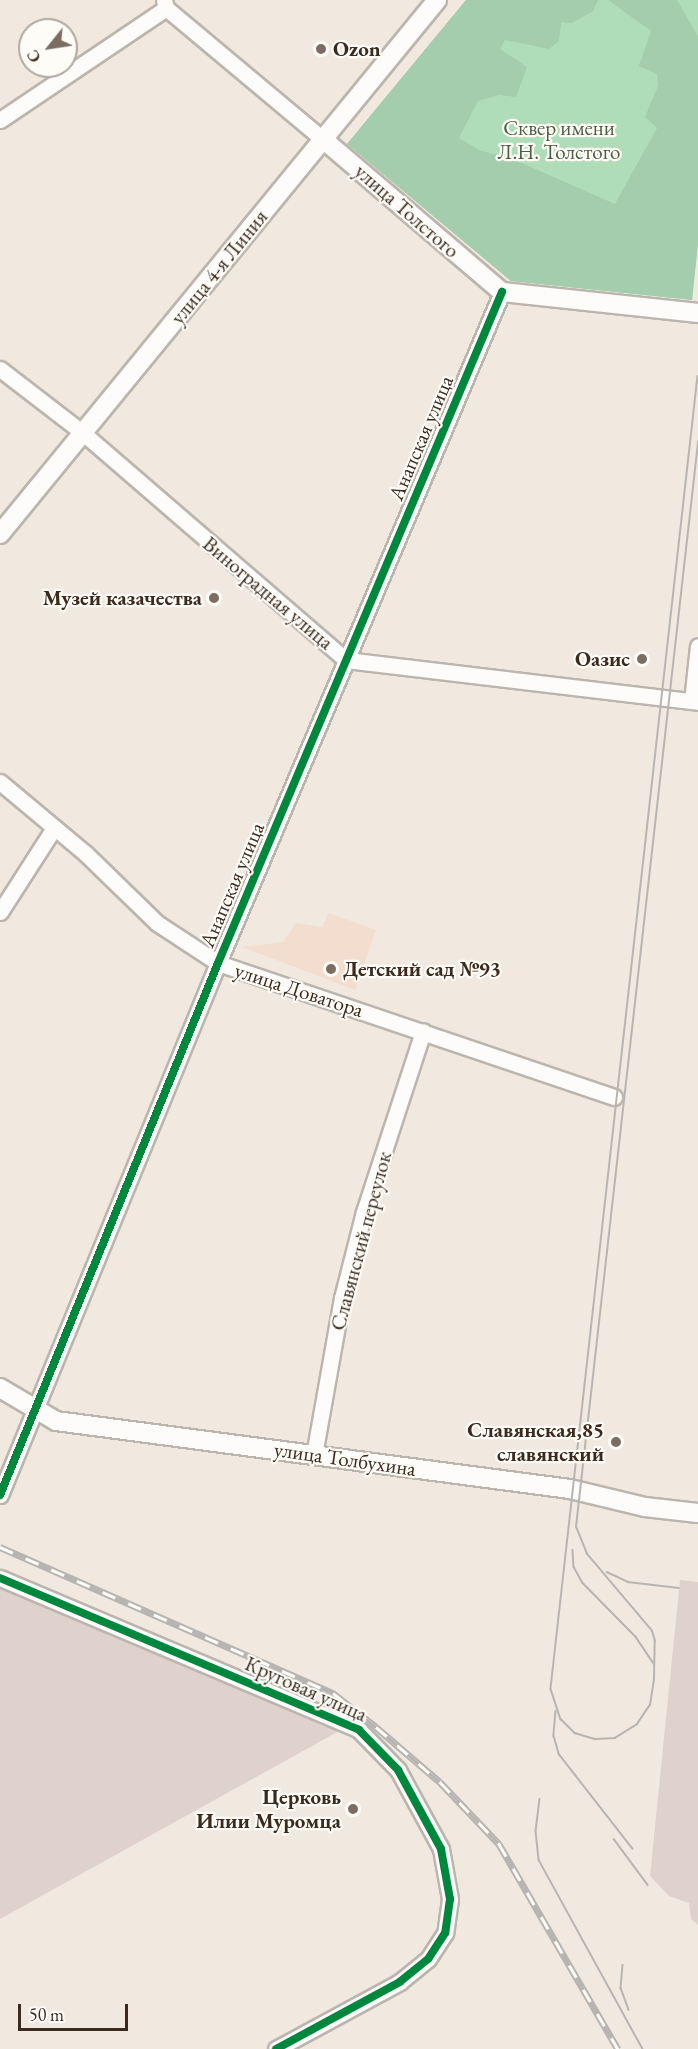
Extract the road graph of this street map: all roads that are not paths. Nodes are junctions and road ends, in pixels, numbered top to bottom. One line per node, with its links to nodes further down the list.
1 (437, 0): 4 (street, улица 4-я Линия)
2 (165, 4): 3 (street); 4 (street, улица Толстого)
3 (0, 120)
4 (324, 140): 5 (street, улица Толстого); 8 (street, улица 4-я Линия)
5 (502, 292): 6 (street); 11 (street, Анапская улица)
6 (698, 313)
7 (0, 369): 8 (street, Виноградная улица)
8 (82, 433): 9 (street, улица 4-я Линия); 11 (street, Виноградная улица)
9 (0, 534)
10 (698, 646): 12 (street)
11 (346, 660): 12 (street, Виноградная улица); 16 (street, Анапская улица)
12 (695, 701)
13 (0, 782): 14 (street, улица Доватора)
14 (54, 828): 15 (street); 16 (street, улица Доватора)
15 (0, 912)
16 (218, 963): 17 (street, улица Доватора); 20 (street, Анапская улица)
17 (423, 1032): 18 (street, улица Доватора); 21 (street, Славянский переулок)
18 (614, 1097)
19 (0, 1388): 20 (street, улица Толбухина)
20 (33, 1409): 21 (street, улица Толбухина); 22 (street, Анапская улица)
21 (314, 1455): 23 (street, улица Толбухина)
22 (0, 1495)
23 (698, 1513)
24 (0, 1578): 25 (street, Круговая улица)
25 (276, 2049)

